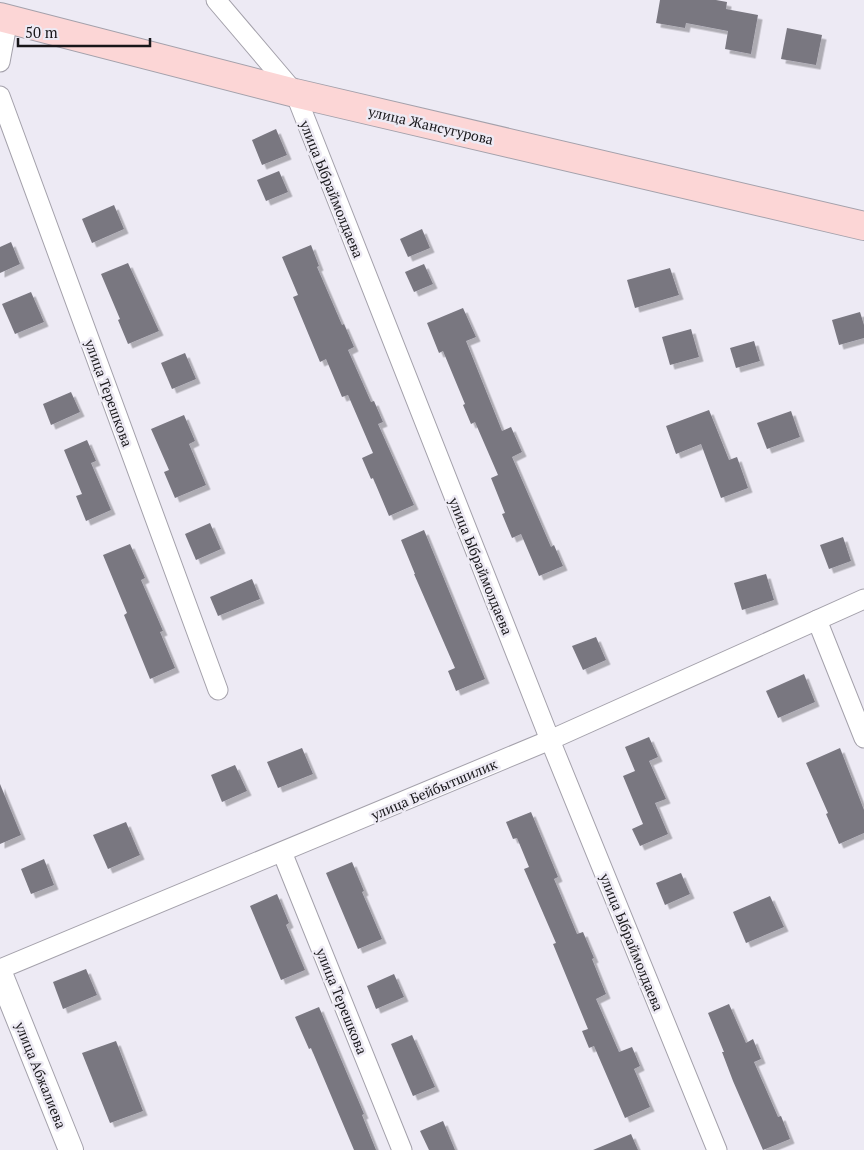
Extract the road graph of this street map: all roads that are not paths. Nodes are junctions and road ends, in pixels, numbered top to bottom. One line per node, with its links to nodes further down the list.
1 (216, 0): 4 (street, улица Ыбраймолдаева)
2 (4, 18): 3 (street); 4 (main road, улица Жансугурова)
3 (0, 62)
4 (295, 93): 6 (main road, улица Жансугурова); 11 (street, улица Ыбраймолдаева)
5 (0, 96): 9 (street, улица Терешкова)
6 (864, 226)
7 (864, 599): 8 (street, улица Бейбытшилик)
8 (818, 620): 10 (street); 11 (street, улица Бейбытшилик)
9 (218, 690)
10 (864, 738)
11 (550, 740): 12 (street, улица Бейбытшилик); 17 (street, улица Ыбраймолдаева)
12 (282, 852): 13 (street, улица Бейбытшилик); 16 (street, улица Терешкова)
13 (0, 969)
14 (0, 973): 15 (street, улица Абжалиева)
15 (71, 1150)
16 (402, 1150)
17 (717, 1150)

